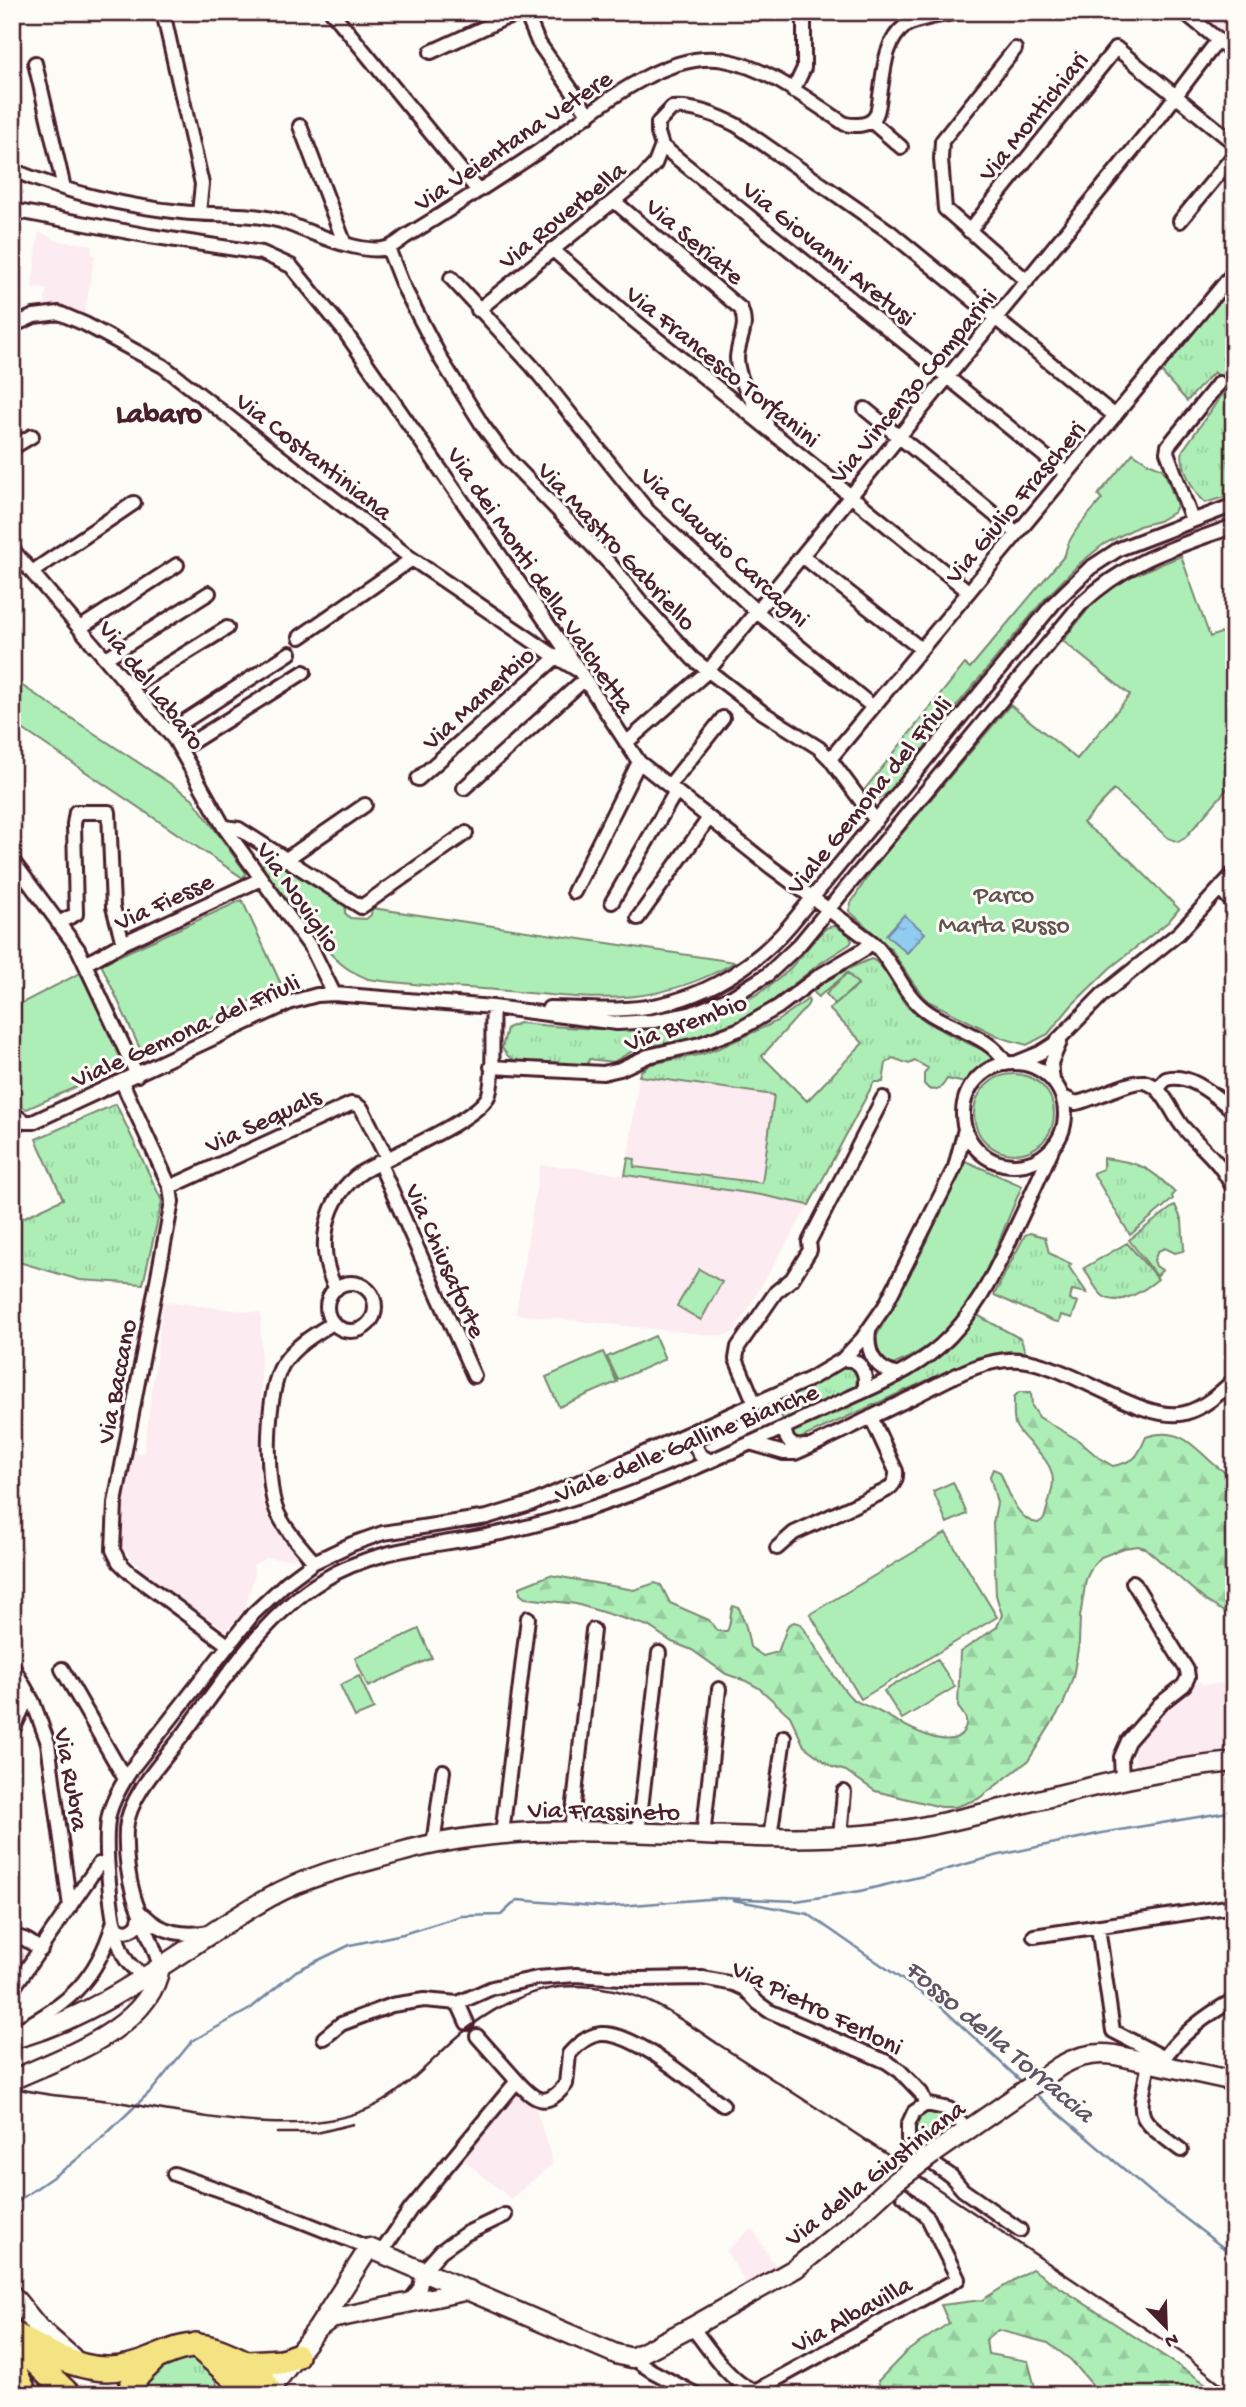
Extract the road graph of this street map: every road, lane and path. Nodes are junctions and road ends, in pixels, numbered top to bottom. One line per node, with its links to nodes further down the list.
1 (163, 12): 26 (street)
2 (332, 12): 23 (street)
3 (804, 12): 12 (street)
4 (958, 12): 15 (street)
5 (1184, 12): 7 (street)
6 (528, 13): 9 (street); 14 (street)
7 (1218, 40): 10 (street); 13 (street, Via Vincenzo Comparini)
8 (1015, 49): 28 (street)
9 (431, 52)
10 (1234, 53)
11 (35, 63): 22 (street)
12 (793, 91): 14 (street, Via Veientana Vetere); 15 (street, Via Veientana Vetere)
13 (1176, 96): 17 (street, Via Montichiari); 28 (street, Via Montichiari); 34 (street, Via Vincenzo Comparini)
14 (589, 115): 23 (street, Via Veientana Vetere)
15 (871, 121): 19 (street)
16 (300, 126): 29 (street)
17 (1234, 143)
18 (662, 146): 24 (street, Via Roverbella); 36 (street); 38 (street, Via Giovanni Aretusi)
19 (901, 147)
20 (1234, 155): 27 (street)
21 (12, 170): 22 (street)
22 (64, 188): 26 (street)
23 (478, 191): 30 (street, Via Veientana Vetere)
24 (614, 201): 31 (street, Via Roverbella); 42 (street, Via Seriate)
25 (12, 210): 70 (street, Via dei Monti della Valchetta)
26 (199, 214): 29 (street)
27 (1180, 220)
28 (969, 231): 34 (street)
29 (344, 242): 30 (street)
30 (388, 248): 72 (street, Via Mastro Gabriello)
31 (552, 249): 35 (street, Via Roverbella); 42 (street, Via Francesco Torfanini)
32 (1234, 272): 41 (street, Via Giulio Frascheri)
33 (451, 278): 35 (street, Via Claudio Carcagni)
34 (1027, 281): 36 (street, Via Vincenzo Comparini)
35 (478, 310): 64 (street, Via Claudio Carcagni)
36 (996, 319): 38 (street, Via Vincenzo Comparini); 41 (street)
37 (12, 326): 59 (street, Via Costantiniana)
38 (947, 377): 44 (street, Via Vincenzo Comparini); 46 (street, Via Giovanni Aretusi)
39 (1219, 383): 51 (street)
40 (865, 409): 44 (street)
41 (1115, 416): 46 (street, Via Giulio Frascheri)
42 (772, 433): 47 (street, Via Francesco Torfanini)
43 (32, 436): 45 (street)
44 (898, 436): 47 (street, Via Vincenzo Comparini); 54 (street)
45 (12, 447)
46 (1067, 474): 54 (street, Via Giulio Frascheri)
47 (850, 495): 58 (street, Via Vincenzo Comparini); 62 (street, Via Francesco Torfanini)
48 (134, 503): 61 (street)
49 (1234, 505): 50 (street, Viale Gemona del Friuli)
50 (1208, 514): 51 (street, Viale Gemona del Friuli); 55 (street)
51 (1192, 520): 52 (street, Viale Gemona del Friuli)
52 (1178, 525): 56 (street); 80 (street, Viale Gemona del Friuli)
53 (1234, 526): 55 (street, Viale Gemona del Friuli)
54 (1017, 533): 62 (street, Via Giulio Frascheri)
55 (1215, 533): 56 (street, Viale Gemona del Friuli)
56 (1185, 544): 83 (street, Viale Gemona del Friuli)
57 (12, 548): 61 (street, Via del Labaro)
58 (802, 556): 64 (street, Via Vincenzo Comparini); 68 (street)
59 (412, 559): 67 (street); 70 (street, Via Costantiniana)
60 (177, 565): 65 (street)
61 (32, 572): 65 (street, Via del Labaro)
62 (968, 591): 68 (street, Via Giulio Frascheri)
63 (209, 593): 71 (street)
64 (757, 612): 72 (street, Via Vincenzo Comparini); 76 (street, Via Claudio Carcagni)
65 (80, 628): 71 (street, Via del Labaro)
66 (227, 628): 75 (street)
67 (300, 637)
68 (921, 649): 76 (street, Via Giulio Frascheri)
69 (290, 653): 78 (street)
70 (561, 653): 74 (street, Via dei Monti della Valchetta); 86 (street, Via Manerbio)
71 (106, 658): 75 (street, Via del Labaro)
72 (708, 671): 79 (street, Via Vincenzo Comparini); 82 (street, Via Mastro Gabriello)
73 (304, 672): 81 (street)
74 (582, 674): 79 (street, Via dei Monti della Valchetta); 88 (street)
75 (131, 687): 78 (street, Via del Labaro)
76 (873, 707): 82 (street, Via Giulio Frascheri)
77 (723, 718): 89 (street)
78 (168, 732): 81 (street, Via del Labaro)
79 (626, 743): 84 (street, Via dei Monti della Valchetta)
80 (936, 747): 83 (street); 85 (street, Viale Gemona del Friuli)
81 (181, 750): 93 (street, Via del Labaro)
82 (830, 759): 92 (street, Via Mastro Gabriello)
83 (953, 760): 87 (street, Viale Gemona del Friuli)
84 (639, 762): 89 (street, Via dei Monti della Valchetta); 100 (street)
85 (918, 768): 87 (street); 92 (street, Viale Gemona del Friuli)
86 (418, 779)
87 (934, 782): 104 (street, Viale Gemona del Friuli)
88 (464, 788)
89 (672, 789): 91 (street, Via dei Monti della Valchetta); 102 (street)
90 (365, 805): 96 (street)
91 (709, 818): 101 (street, Via dei Monti della Valchetta); 105 (street)
92 (876, 821): 101 (street, Viale Gemona del Friuli)
93 (224, 827): 96 (street); 98 (street, Via Noviglio)
94 (466, 833): 96 (street)
95 (12, 860): 106 (street)
96 (285, 860)
97 (1234, 873): 99 (street)
98 (261, 879): 108 (street, Via Fiesse); 110 (street, Via Noviglio)
99 (1220, 889): 103 (street); 112 (street)
100 (574, 892)
101 (812, 898): 104 (street, Via dei Monti della Valchetta); 111 (street, Viale Gemona del Friuli)
102 (612, 902)
103 (1234, 904)
104 (829, 910): 107 (street, Via dei Monti della Valchetta); 111 (street, Viale Gemona del Friuli)
105 (638, 918)
106 (58, 923): 108 (street); 109 (street)
107 (872, 942): 113 (street, Via dei Monti della Valchetta); 114 (street, Via Brembio)
108 (123, 943): 109 (street, Via Fiesse)
109 (85, 964): 115 (street)
110 (334, 994): 111 (street, Viale Gemona del Friuli); 115 (street, Viale Gemona del Friuli)
111 (493, 1007): 114 (street)
112 (1070, 1028): 113 (street); 117 (street)
113 (1012, 1063): 117 (street); 124 (street)
114 (491, 1067): 127 (street)
115 (137, 1075): 116 (street, Viale Gemona del Friuli)
116 (122, 1082): 123 (street, Viale Gemona del Friuli); 128 (street, Via Baccano)
117 (1054, 1082): 120 (street)
118 (1157, 1089): 119 (street); 122 (street); 129 (street)
119 (1102, 1095): 120 (street); 125 (street)
120 (1063, 1097): 125 (street)
121 (883, 1098): 138 (street)
122 (1234, 1111)
123 (12, 1113)
124 (965, 1129): 126 (street); 132 (street, Viale delle Galline Bianche)
125 (1061, 1133): 126 (street)
126 (1055, 1145): 134 (street, Viale delle Galline Bianche)
127 (383, 1160): 128 (street, Via Sequals); 130 (street); 135 (street, Via Chiusaforte)
128 (170, 1187): 153 (street, Via Baccano)
129 (1234, 1190)
130 (336, 1289): 131 (street); 131 (street)
131 (333, 1323): 149 (street)
132 (869, 1331): 133 (street, Viale delle Galline Bianche); 134 (street)
133 (842, 1360): 137 (street); 138 (street, Viale delle Galline Bianche)
134 (898, 1375): 137 (street, Viale delle Galline Bianche)
135 (474, 1376)
136 (1234, 1381): 140 (street)
137 (864, 1391): 141 (street, Viale delle Galline Bianche)
138 (755, 1404): 139 (street, Viale delle Galline Bianche)
139 (731, 1415): 144 (street); 149 (street, Viale delle Galline Bianche)
140 (871, 1417): 143 (street); 148 (street)
141 (785, 1427): 142 (street, Viale delle Galline Bianche); 143 (street)
142 (750, 1443): 143 (street); 144 (street, Viale delle Galline Bianche)
143 (810, 1445)
144 (709, 1460): 176 (street, Viale delle Galline Bianche)
145 (12, 1492): 146 (street)
146 (13, 1506): 147 (street)
147 (12, 1512)
148 (777, 1548)
149 (314, 1562): 153 (street, Viale delle Galline Bianche)
150 (1133, 1582): 164 (street)
151 (528, 1618): 167 (street)
152 (593, 1630): 166 (street)
153 (228, 1645): 163 (street, Viale delle Galline Bianche)
154 (659, 1653): 168 (street)
155 (12, 1665): 158 (street, Via Rubra)
156 (62, 1669): 163 (street)
157 (719, 1689): 169 (street)
158 (29, 1695): 159 (street); 175 (street, Via Rubra)
159 (12, 1732)
160 (784, 1737): 171 (street)
161 (1234, 1762): 164 (street, Via Frassineto)
162 (443, 1772): 172 (street)
163 (125, 1779): 177 (street, Viale delle Galline Bianche)
164 (1122, 1780): 170 (street, Via Frassineto)
165 (844, 1792): 170 (street)
166 (571, 1831): 167 (street, Via Frassineto); 168 (street, Via Frassineto)
167 (502, 1834): 172 (street, Via Frassineto)
168 (638, 1834): 169 (street, Via Frassineto)
169 (703, 1837): 171 (street, Via Frassineto)
170 (839, 1837): 171 (street, Via Frassineto)
171 (770, 1838)
172 (433, 1845): 179 (street, Via Frassineto)
173 (99, 1864): 175 (street)
174 (1234, 1906): 178 (street)
175 (70, 1907): 182 (street)
176 (141, 1912): 177 (street); 179 (street); 183 (street, Viale delle Galline Bianche)
177 (113, 1924): 183 (street, Viale delle Galline Bianche); 190 (street, Viale delle Galline Bianche)
178 (1098, 1927): 180 (street); 194 (street)
179 (217, 1930): 183 (street, Via Frassineto)
180 (1034, 1936)
181 (12, 1938): 182 (street)
182 (41, 1950): 184 (street)
183 (153, 1972): 187 (street, Via Frassineto); 189 (street)
184 (12, 1990)
185 (1234, 2000): 194 (street)
186 (458, 2003): 188 (street); 192 (street); 198 (street, Via Pietro Ferloni)
187 (94, 2005): 189 (street); 193 (street, Via Frassineto)
188 (467, 2023)
189 (111, 2031): 195 (street)
190 (12, 2033)
191 (477, 2036): 196 (street)
192 (324, 2038)
193 (12, 2039)
194 (1158, 2062): 197 (street, Via della Giustiniana); 200 (street, Via della Giustiniana); 201 (street)
195 (12, 2080)
196 (517, 2081): 199 (street); 206 (street)
197 (1234, 2081)
198 (926, 2104): 200 (street, Via Pietro Ferloni); 205 (street)
199 (723, 2105)
200 (968, 2130): 213 (street, Via della Giustiniana, bridge)
201 (1181, 2150)
202 (174, 2174): 206 (street)
203 (903, 2195): 213 (street, Via Albavilla)
204 (505, 2215): 207 (street)
205 (1020, 2230)
206 (375, 2250): 207 (street); 208 (street)
207 (423, 2271): 209 (street); 211 (street)
208 (347, 2283): 212 (street); 214 (street)
209 (469, 2291): 211 (street); 220 (street)
210 (12, 2295): 224 (street)
211 (409, 2302): 212 (street)
212 (372, 2310): 214 (street)
213 (692, 2327): 220 (street, Via della Giustiniana)
214 (317, 2329): 218 (street)
215 (12, 2333): 224 (highway)
216 (12, 2339): 229 (highway)
217 (196, 2346): 219 (highway); 222 (highway); 223 (highway)
218 (296, 2356): 223 (highway); 226 (street)
219 (155, 2358): 224 (highway); 231 (highway)
220 (632, 2358): 233 (street)
221 (12, 2359): 228 (highway)
222 (217, 2363): 226 (highway); 232 (highway)
223 (248, 2363): 226 (highway)
224 (80, 2364): 230 (highway)
225 (12, 2366): 227 (highway)
226 (267, 2393)
227 (26, 2395)
228 (49, 2395)
229 (69, 2395)
230 (114, 2395)
231 (127, 2395)
232 (226, 2395)
233 (697, 2395)

